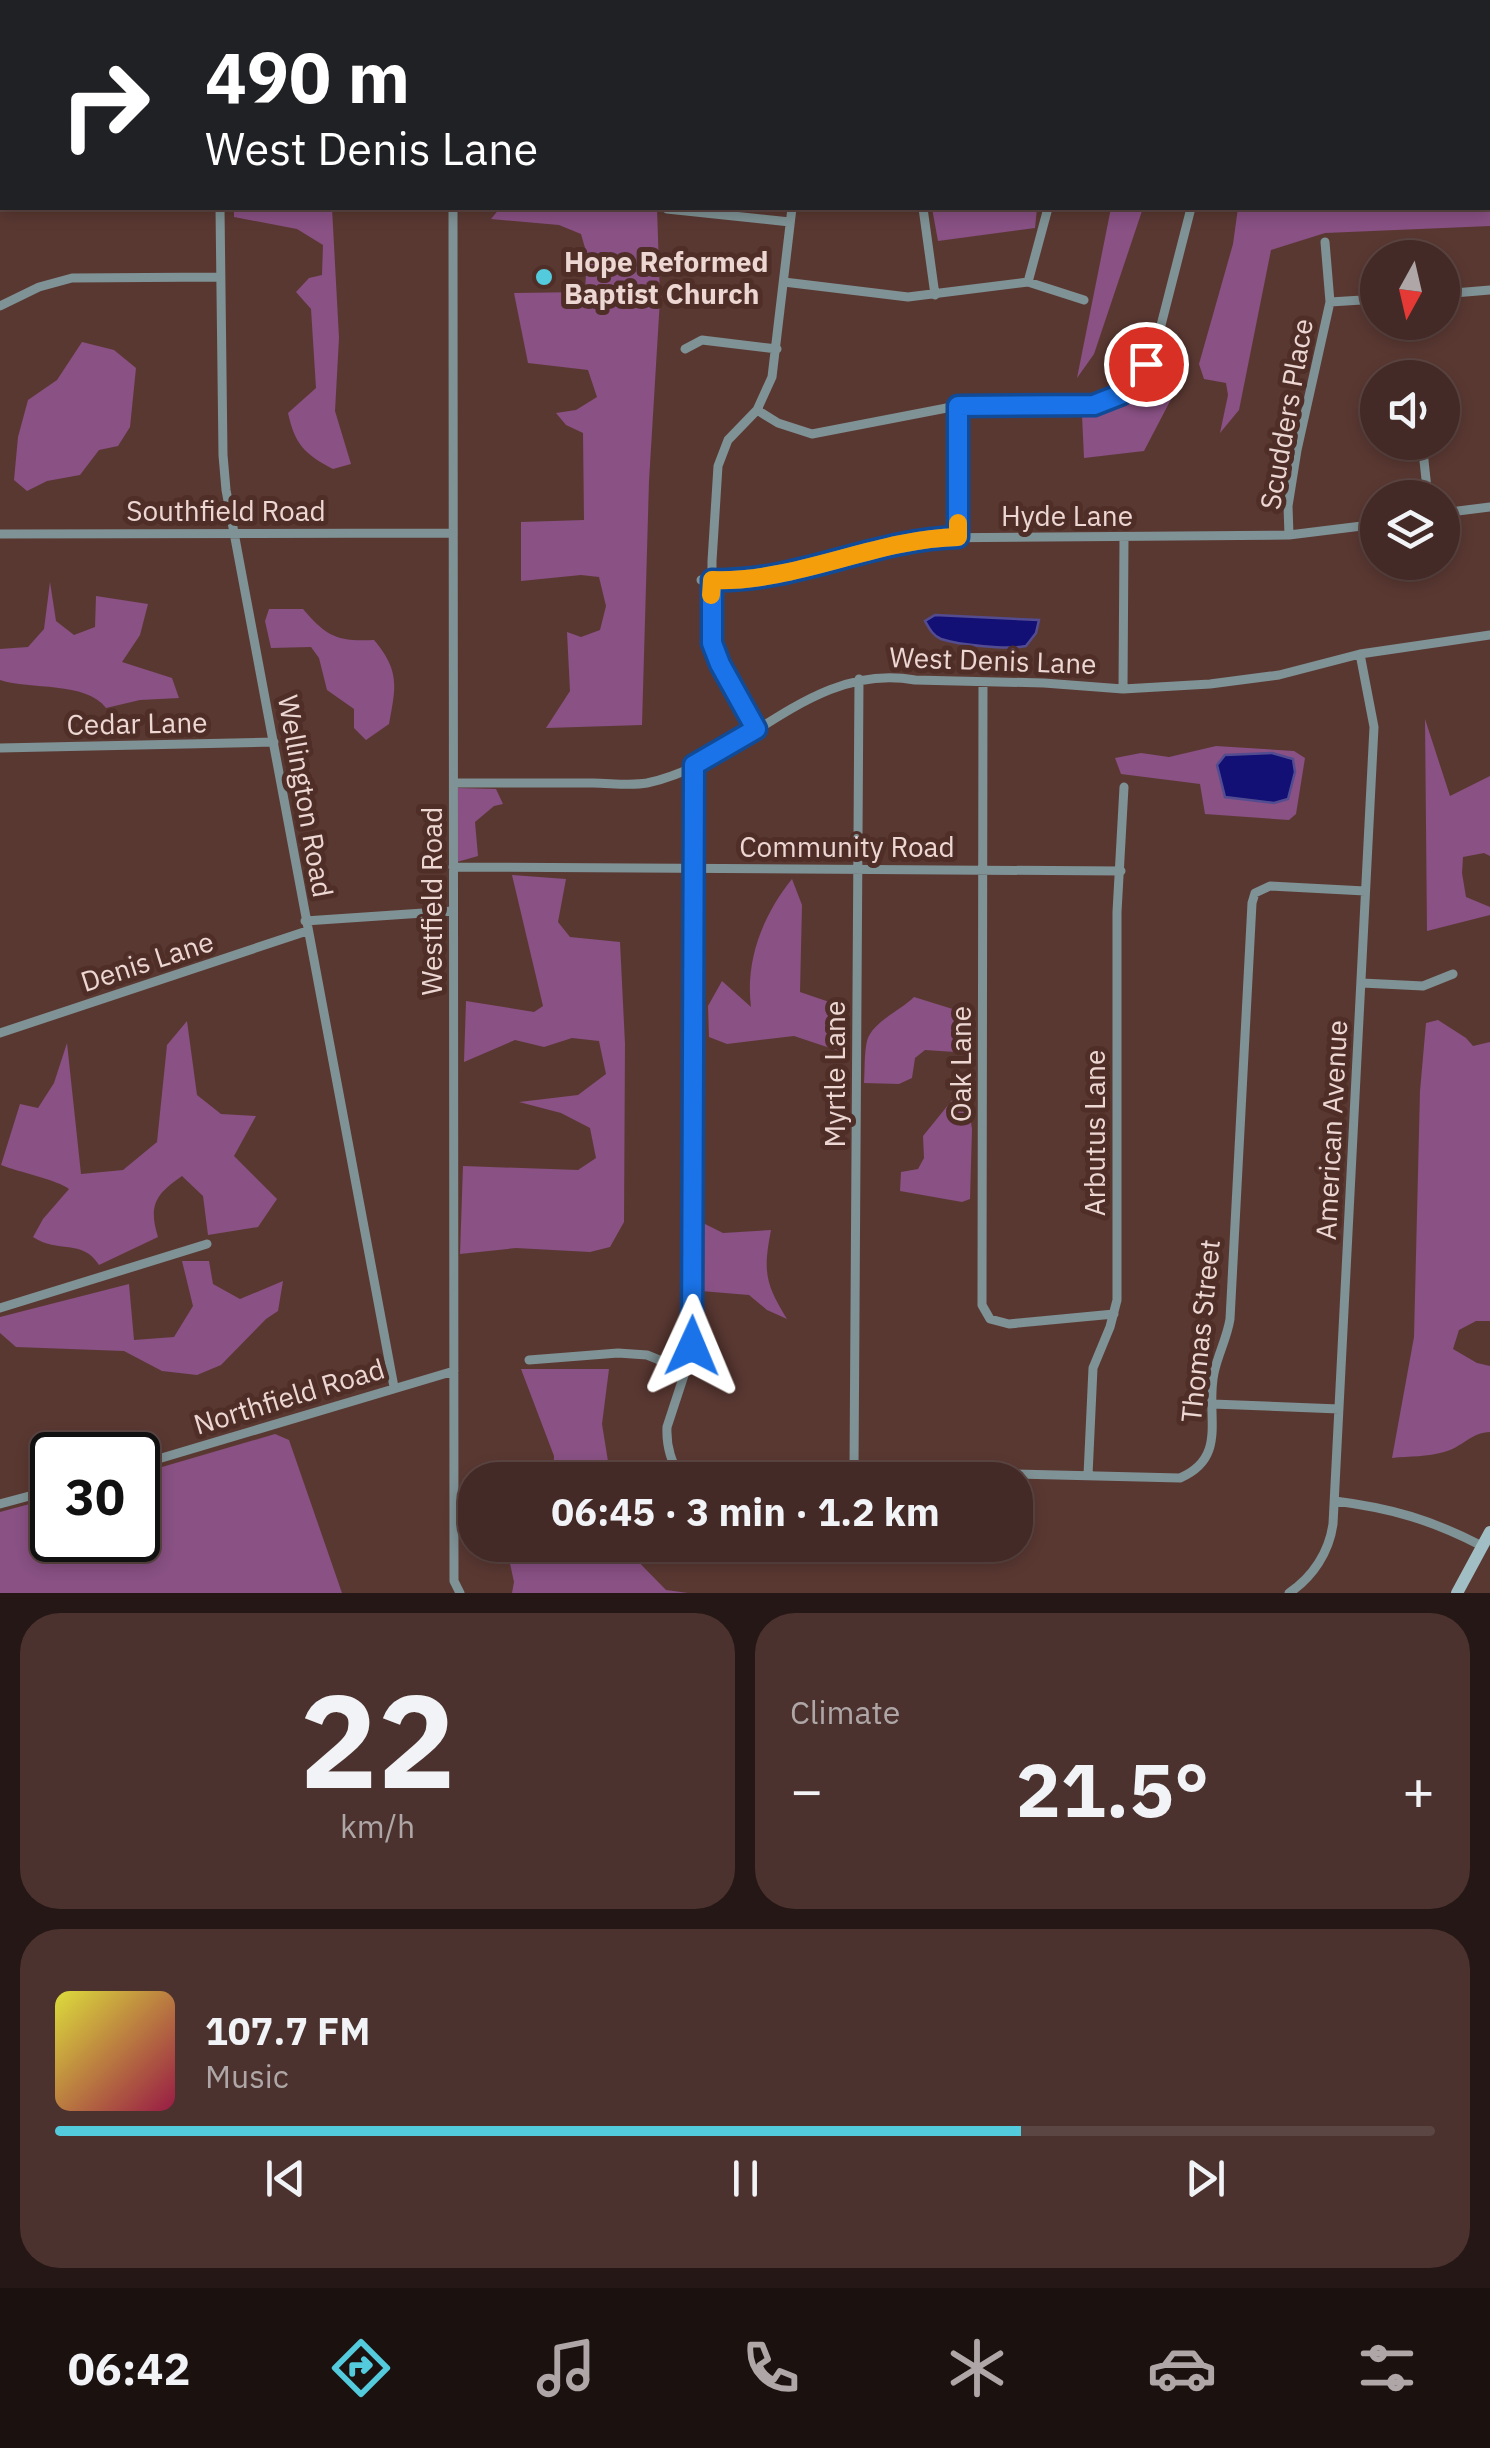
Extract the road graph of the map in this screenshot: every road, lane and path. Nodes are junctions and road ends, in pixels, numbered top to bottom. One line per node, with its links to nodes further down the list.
1 (220, 210): 10 (street, Wellington Road)
2 (453, 210): 28 (street, Westfield Road)
3 (676, 210): 8 (street)
4 (792, 210): 8 (street)
5 (923, 210): 15 (street)
6 (1047, 210): 12 (street)
7 (1190, 210): 22 (street)
8 (790, 222): 11 (street)
9 (1325, 242): 18 (street, Scudders Place)
10 (220, 277): 19 (street); 27 (street, Wellington Road)
11 (784, 282): 15 (street); 21 (street)
12 (1028, 282): 15 (street); 16 (street)
13 (1490, 290): 14 (street)
14 (1460, 292)
15 (935, 295)
16 (1084, 300)
17 (1360, 300): 18 (street)
18 (1330, 302): 30 (street, Scudders Place)
19 (0, 306)
20 (685, 349): 21 (street)
21 (777, 349): 23 (street)
22 (958, 406): 23 (street); 31 (street)
23 (756, 410): 33 (street)
24 (1490, 507): 25 (street)
25 (1460, 511)
26 (1360, 526): 30 (street, Hyde Lane)
27 (236, 531): 28 (street, Southfield Road); 29 (street, Southfield Road); 40 (street, Wellington Road)
28 (451, 532): 43 (street, Westfield Road)
29 (0, 534)
30 (1289, 535): 32 (street, Hyde Lane)
31 (958, 537): 32 (street, Hyde Lane); 33 (street, Hyde Lane)
32 (1124, 538): 38 (street)
33 (707, 580): 39 (street)
34 (1490, 635): 35 (street, West Denis Lane)
35 (1360, 654): 38 (street, West Denis Lane); 50 (street, American Avenue)
36 (859, 679): 37 (street, West Denis Lane); 39 (street, West Denis Lane); 47 (street, Myrtle Lane)
37 (983, 682): 38 (street, West Denis Lane); 48 (street, Oak Lane)
38 (1123, 689)
39 (756, 729): 42 (street, West Denis Lane)
40 (274, 742): 41 (street, Cedar Lane); 52 (street, Wellington Road)
41 (0, 748)
42 (694, 765): 43 (street, West Denis Lane); 46 (street)
43 (454, 783): 45 (street, Westfield Road)
44 (1124, 787): 49 (street, Arbutus Lane)
45 (452, 866): 46 (street, Community Road); 51 (street, Westfield Road)
46 (695, 868): 47 (street, Community Road); 60 (street)
47 (857, 868): 48 (street, Community Road); 67 (street, Myrtle Lane)
48 (983, 869): 49 (street, Community Road); 58 (street, Oak Lane)
49 (1121, 871): 58 (street, Arbutus Lane)
50 (1364, 892): 54 (street, American Avenue); 63 (street, Thomas Street)
51 (453, 911): 52 (street, Denis Lane); 61 (street, Westfield Road)
52 (306, 926): 55 (street, Denis Lane); 62 (street, Wellington Road)
53 (1452, 974): 54 (street)
54 (1362, 983): 64 (street, American Avenue)
55 (0, 1033)
56 (207, 1244): 57 (street)
57 (0, 1308)
58 (1114, 1314): 69 (street, Arbutus Lane)
59 (529, 1360): 60 (street)
60 (684, 1370): 66 (street)
61 (454, 1372): 62 (street, Northfield Road); 75 (street, Westfield Road)
62 (394, 1388): 65 (street, Northfield Road)
63 (1212, 1404): 64 (street); 69 (street, Thomas Street)
64 (1338, 1409): 71 (street, American Avenue)
65 (160, 1457)
66 (672, 1462)
67 (854, 1462)
68 (1033, 1474): 69 (street, Thomas Street)
69 (1088, 1475)
70 (30, 1496): 72 (street)
71 (1335, 1501): 74 (street); 76 (street, American Avenue)
72 (0, 1504)
73 (1490, 1532): 74 (main road)
74 (1482, 1546): 77 (main road)
75 (460, 1593)
76 (1289, 1593)
77 (1456, 1593)

